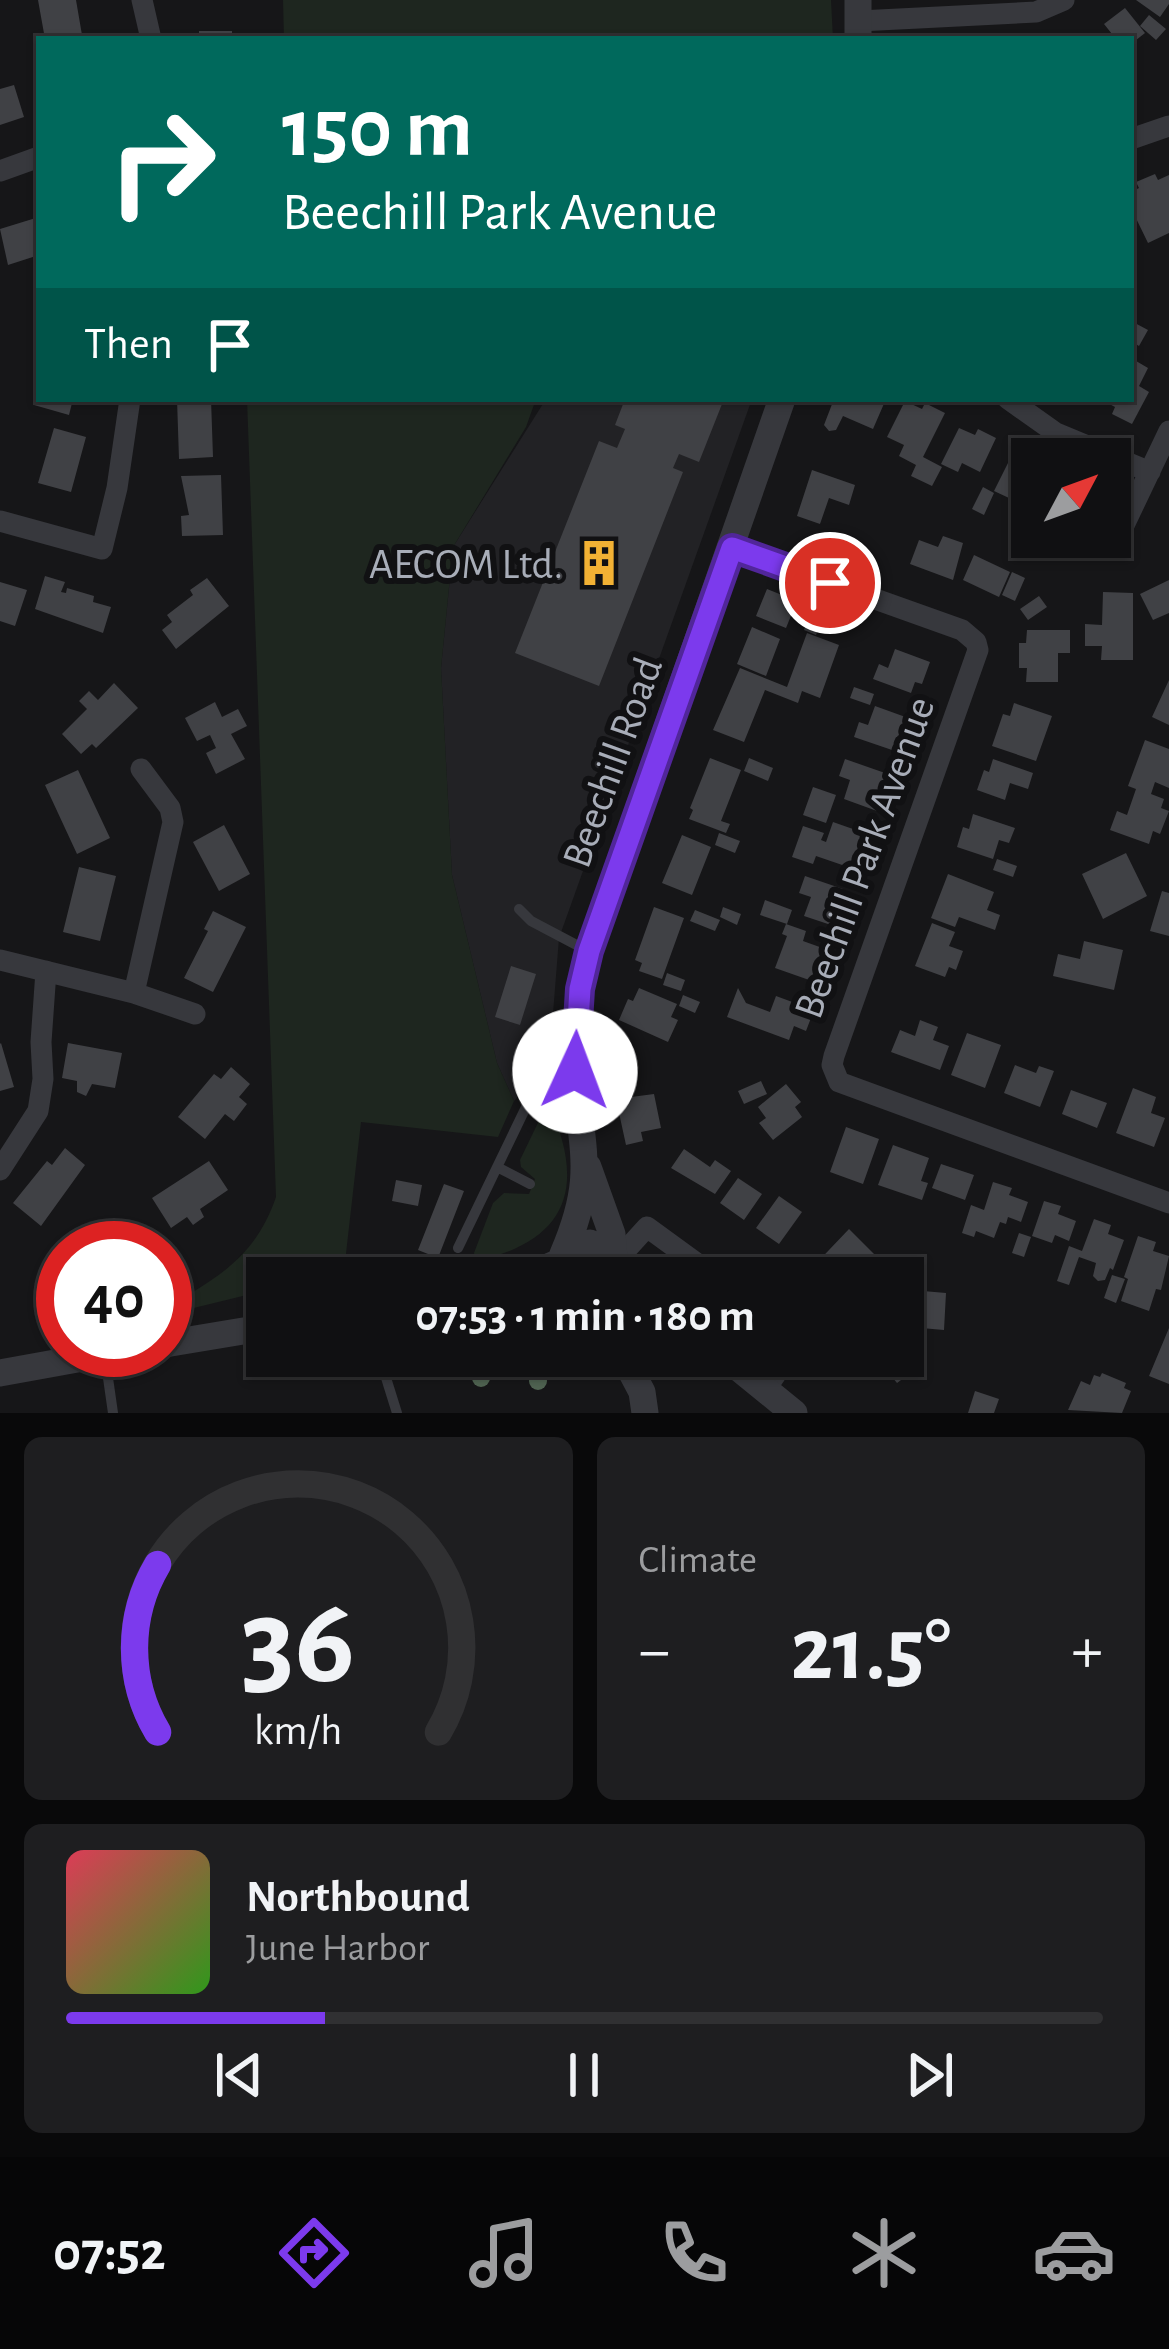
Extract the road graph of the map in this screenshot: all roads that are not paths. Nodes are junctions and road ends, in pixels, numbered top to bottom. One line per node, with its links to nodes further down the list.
1 (142, 0): 4 (street)
2 (1064, 0): 3 (street)
3 (859, 20)
4 (150, 36)
5 (1169, 126): 6 (street)
6 (1134, 139)
7 (36, 158): 8 (street)
8 (0, 171)
9 (130, 402): 15 (street)
10 (781, 402): 16 (street, Beechill Road)
11 (1012, 402): 13 (street)
12 (1169, 431): 13 (street)
13 (1150, 472): 14 (street)
14 (1131, 511)
15 (0, 521)
16 (732, 548): 19 (street, Beechill Road); 29 (street, Beechill Park Avenue)
17 (141, 769): 22 (street)
18 (519, 909): 19 (lane)
19 (589, 951): 24 (street, Beechill Road)
20 (0, 960): 21 (street)
21 (46, 971): 22 (street); 27 (street)
22 (134, 993): 23 (street)
23 (195, 1014)
24 (575, 1071): 25 (street, Beechill Road); 26 (lane)
25 (586, 1163): 31 (street, Beechill Road); 34 (street, Beechill Road)
26 (497, 1167): 28 (lane); 30 (lane)
27 (0, 1170)
28 (530, 1184)
29 (1169, 1203)
30 (458, 1248)
31 (561, 1257)
32 (570, 1257): 33 (street)
33 (611, 1257)
34 (621, 1257)
35 (630, 1257): 36 (street)
36 (688, 1257)
37 (246, 1330): 38 (street)
38 (192, 1340)
39 (36, 1366): 40 (street)
40 (0, 1373)
41 (114, 1377): 47 (lane)
42 (386, 1377): 48 (lane)
43 (634, 1377): 49 (street)
44 (749, 1377): 46 (street)
45 (773, 1377): 46 (street)
46 (765, 1390): 50 (street)
47 (113, 1413)
48 (397, 1413)
49 (645, 1413)
50 (794, 1413)

